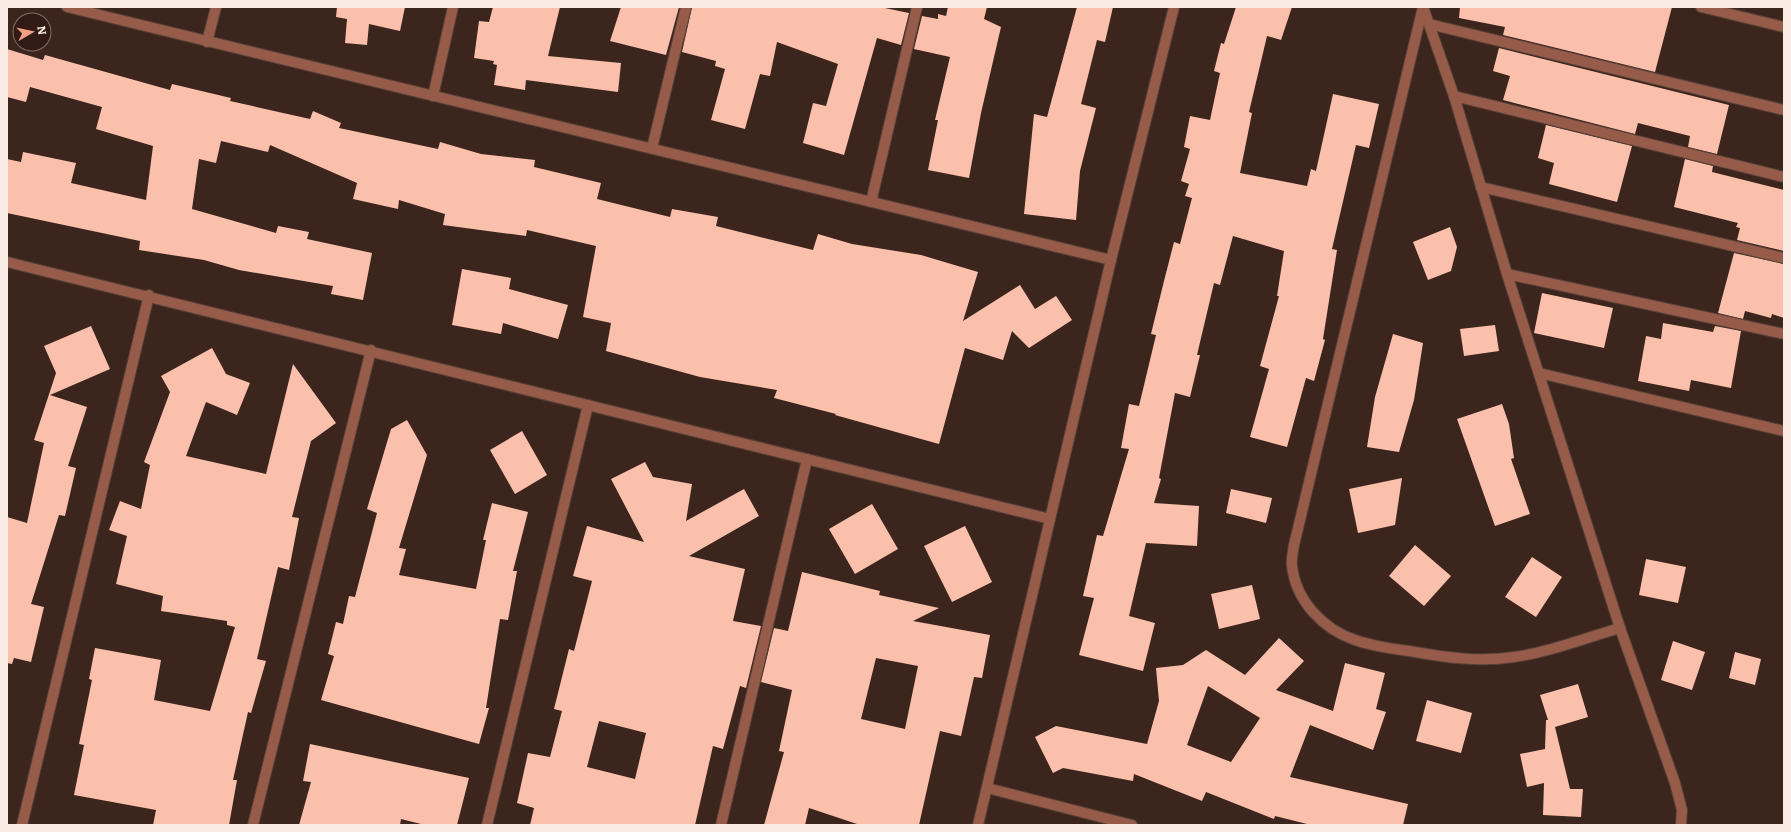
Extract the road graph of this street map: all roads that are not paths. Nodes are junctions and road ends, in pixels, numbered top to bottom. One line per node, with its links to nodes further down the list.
1 (67, 7): 11 (street)
2 (216, 7): 11 (street)
3 (453, 7): 12 (street)
4 (686, 7): 15 (street)
5 (917, 7): 18 (street)
6 (1174, 7): 20 (street)
7 (1423, 7): 9 (street); 31 (street)
8 (1701, 7): 10 (street)
9 (1429, 24): 13 (street); 14 (street)
10 (1784, 27)
11 (207, 42): 12 (street)
12 (433, 96): 15 (street)
13 (1454, 96): 16 (street); 17 (street)
14 (1784, 110)
15 (652, 148): 18 (street)
16 (1784, 178)
17 (1481, 187): 19 (street); 22 (street)
18 (871, 202): 20 (street)
19 (1784, 258)
20 (1111, 260): 30 (street)
21 (7, 262): 23 (street)
22 (1507, 274): 24 (street); 26 (street)
23 (148, 295): 25 (street); 33 (street)
24 (1784, 334)
25 (371, 350): 27 (street); 34 (street)
26 (1539, 373): 28 (street); 31 (street)
27 (588, 405): 29 (street); 35 (street)
28 (1784, 431)
29 (807, 459): 30 (street); 36 (street)
30 (1050, 519): 32 (street)
31 (1620, 628): 39 (street)
32 (987, 788): 37 (street); 38 (street)
33 (22, 825)
34 (253, 825)
35 (488, 825)
36 (721, 825)
37 (978, 825)
38 (1132, 825)
39 (1681, 825)

